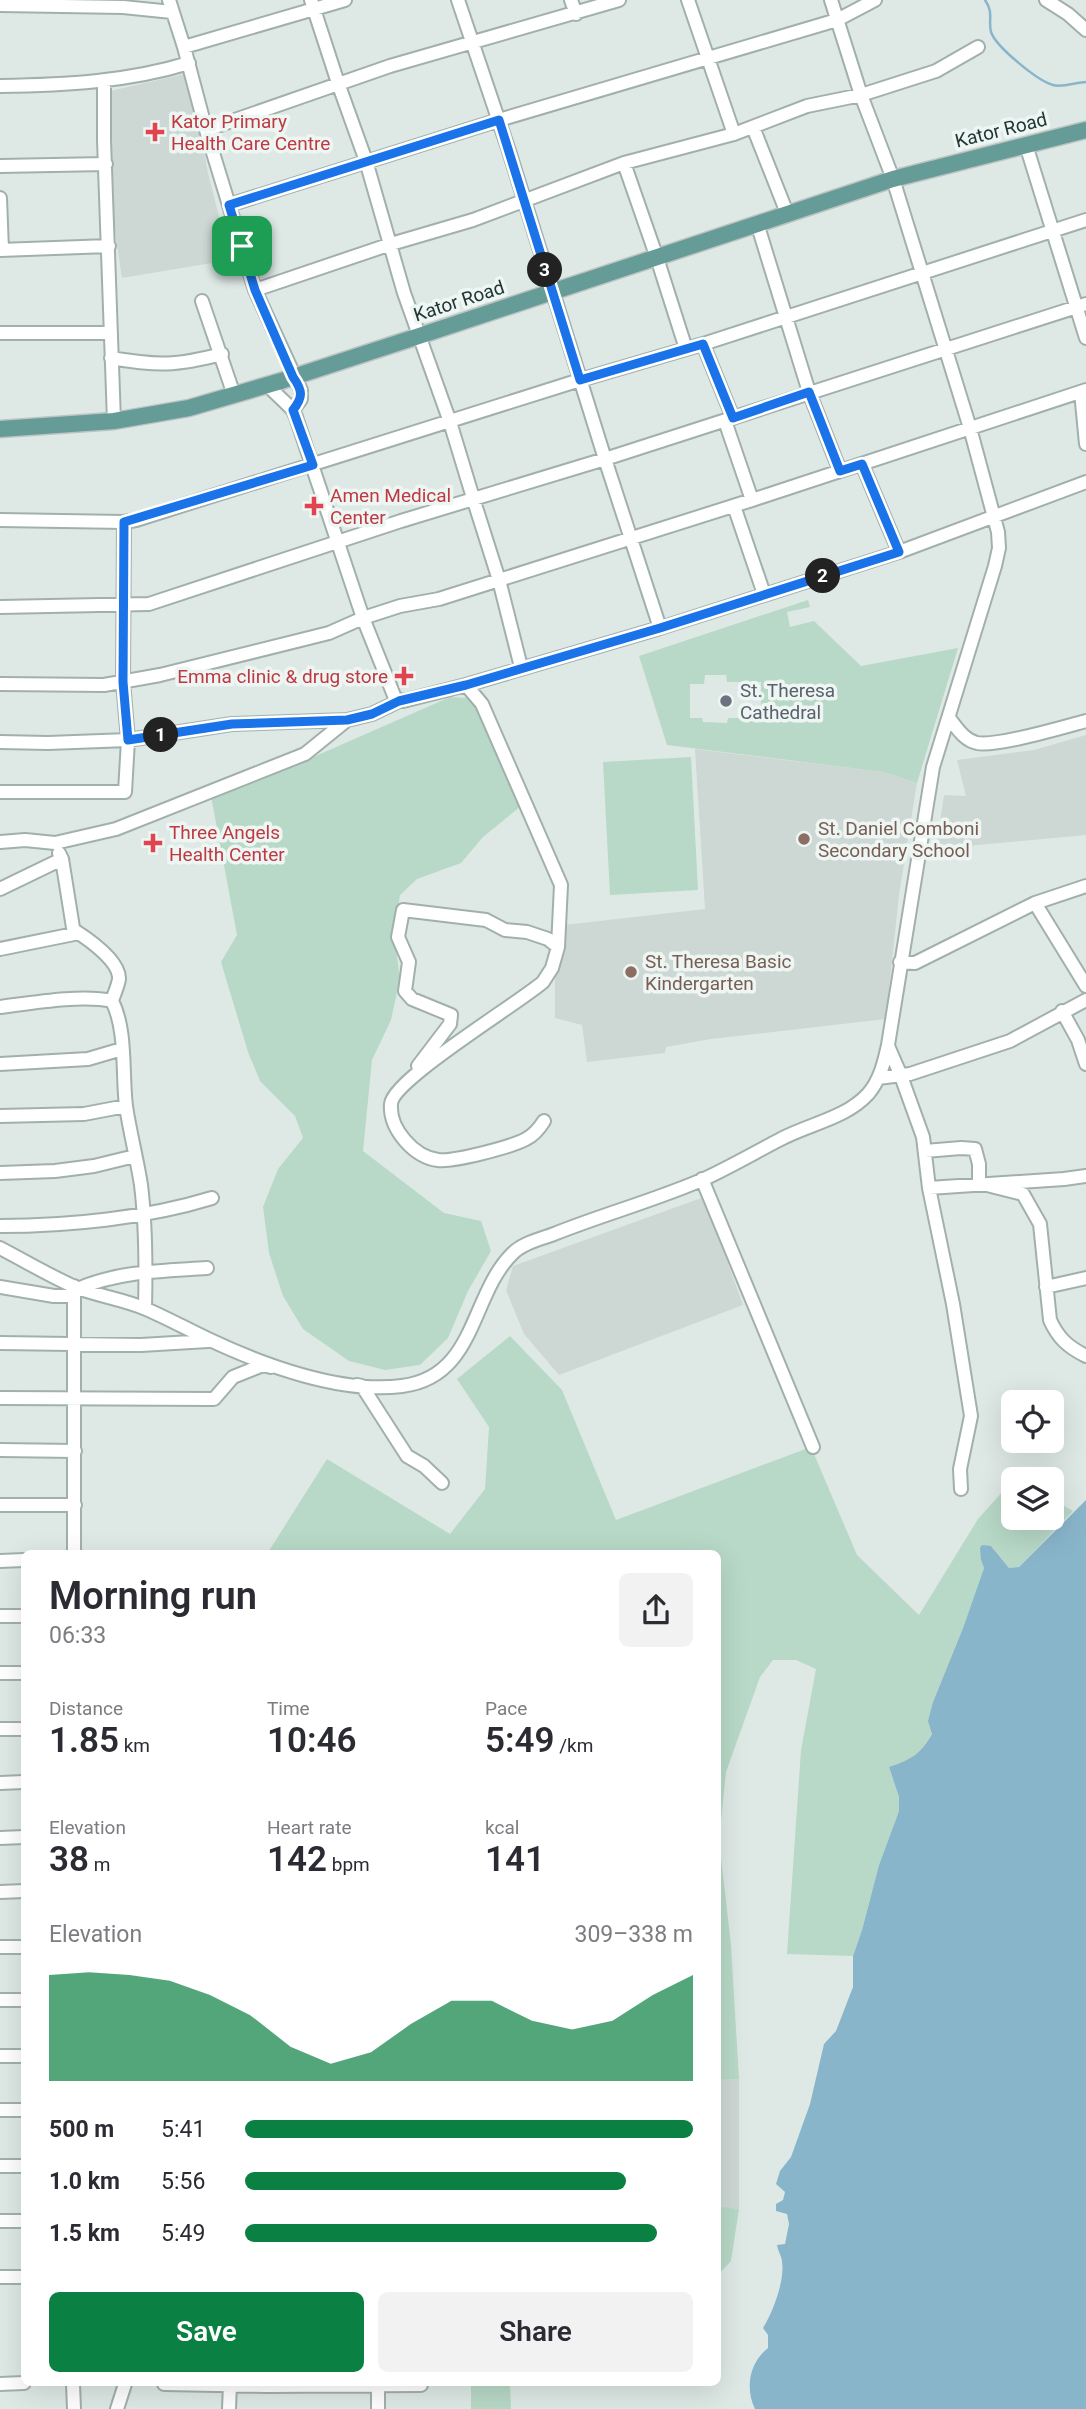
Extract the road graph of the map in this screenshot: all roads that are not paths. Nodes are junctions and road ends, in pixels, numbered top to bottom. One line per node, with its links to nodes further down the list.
1 (345, 0): 10 (street)
2 (458, 0): 15 (street)
3 (571, 0): 12 (street)
4 (619, 0): 12 (street)
5 (688, 0): 18 (street)
6 (831, 0): 13 (street)
7 (875, 0): 13 (street)
8 (1046, 0): 14 (street)
9 (9, 4): 11 (street)
10 (312, 5): 16 (street); 21 (street)
11 (170, 6): 16 (street)
12 (576, 14): 15 (street)
13 (837, 20): 18 (street); 23 (street)
14 (1086, 30)
15 (472, 43): 21 (street); 24 (street)
16 (184, 47): 19 (street)
17 (978, 47): 23 (street)
18 (708, 60): 24 (street); 28 (street)
19 (189, 63): 20 (street); 26 (street)
20 (104, 82): 22 (street); 32 (street)
21 (338, 83): 26 (street); 30 (street)
22 (0, 86)
23 (861, 95): 25 (street); 34 (street)
24 (499, 120): 30 (street); 36 (street)
25 (753, 127): 28 (street); 38 (street)
26 (206, 130): 37 (street)
27 (1086, 131): 29 (main road, Kator Road)
28 (734, 134): 31 (street)
29 (1026, 145): 34 (main road, Kator Road); 41 (street)
30 (366, 161): 37 (street); 42 (street)
31 (624, 163): 36 (street); 45 (street)
32 (106, 164): 33 (street); 43 (street)
33 (0, 166)
34 (893, 179): 38 (main road, Kator Road); 46 (street)
35 (0, 198): 44 (street)
36 (525, 201): 42 (street); 48 (street)
37 (229, 205): 47 (street)
38 (787, 213): 40 (main road, Kator Road)
39 (1086, 220): 41 (street)
40 (757, 223): 45 (main road, Kator Road); 51 (street)
41 (1051, 230): 46 (street); 50 (street)
42 (391, 244): 47 (street); 54 (street)
43 (109, 246): 44 (street); 53 (street)
44 (1, 250)
45 (657, 258): 48 (main road, Kator Road); 58 (street)
46 (922, 273): 51 (street); 57 (street)
47 (255, 290): 61 (street)
48 (552, 292): 54 (main road, Kator Road); 62 (street)
49 (202, 301): 59 (street)
50 (1081, 306): 55 (street); 57 (street)
51 (786, 316): 56 (street); 65 (street)
52 (0, 333): 53 (street)
53 (110, 333): 60 (street)
54 (419, 337): 61 (main road, Kator Road); 70 (street)
55 (1086, 338)
56 (703, 344): 58 (street); 68 (street)
57 (945, 348): 65 (street); 71 (street)
58 (686, 349): 62 (street)
59 (222, 354): 60 (street); 66 (street)
60 (111, 358): 69 (street)
61 (293, 377): 63 (main road, Kator Road); 67 (street)
62 (580, 380): 70 (street); 74 (street)
63 (267, 385): 66 (main road, Kator Road); 67 (street)
64 (1084, 391): 71 (street); 73 (street)
65 (809, 392): 68 (street); 77 (street)
66 (234, 395): 69 (main road, Kator Road)
67 (293, 410): 76 (street)
68 (729, 419): 74 (street); 79 (street)
69 (114, 421): 72 (main road, Kator Road)
70 (450, 422): 76 (street); 80 (street)
71 (970, 428): 75 (street); 82 (street)
72 (0, 429)
73 (1086, 444)
74 (605, 460): 80 (street); 85 (street)
75 (862, 464): 77 (street); 87 (street)
76 (313, 465): 84 (street); 86 (street)
77 (840, 471): 79 (street)
78 (1086, 482): 82 (street)
79 (752, 500): 81 (street)
80 (474, 501): 86 (street); 88 (street)
81 (734, 506): 85 (street); 89 (street)
82 (994, 516): 87 (street); 99 (street)
83 (0, 520): 84 (street)
84 (124, 522): 90 (street)
85 (632, 537): 88 (street); 93 (street)
86 (338, 542): 90 (street); 92 (street)
87 (899, 552): 89 (street)
88 (499, 580): 92 (street); 94 (street)
89 (764, 594): 93 (street)
90 (123, 604): 91 (street); 95 (street)
91 (0, 607)
92 (363, 618): 95 (street); 98 (street)
93 (660, 628): 94 (street)
94 (521, 667): 97 (street)
95 (123, 682): 96 (street); 102 (street)
96 (0, 684)
97 (466, 685): 98 (street); 112 (street)
98 (399, 701): 100 (street)
99 (949, 718): 101 (street); 114 (street)
100 (347, 720): 102 (street); 106 (street)
101 (1086, 722)
102 (128, 740): 103 (street); 104 (street)
103 (0, 742)
104 (0, 792)
105 (0, 842): 106 (street)
106 (55, 843): 107 (street)
107 (62, 859): 109 (street); 111 (street)
108 (1086, 886): 110 (street)
109 (0, 889)
110 (1035, 904): 114 (street); 115 (street)
111 (74, 930): 113 (street); 117 (street)
112 (558, 947): 126 (street); 126 (street)
113 (0, 949)
114 (900, 962): 120 (street)
115 (1086, 986)
116 (1086, 1000): 119 (street)
117 (112, 1001): 118 (street); 121 (street)
118 (0, 1007)
119 (1062, 1011): 123 (street); 124 (street)
120 (888, 1045): 124 (street); 125 (street)
121 (122, 1049): 122 (street); 127 (street)
122 (0, 1064)
123 (1086, 1064)
124 (901, 1076): 125 (street); 130 (street)
125 (878, 1078): 134 (street)
126 (406, 1084): 129 (street)
127 (126, 1106): 128 (street); 131 (street)
128 (0, 1116)
129 (544, 1121)
130 (925, 1151): 135 (street); 136 (street)
131 (135, 1157): 132 (street); 138 (street)
132 (0, 1173)
133 (1086, 1176): 135 (street)
134 (702, 1179): 152 (street); 155 (street)
135 (979, 1183): 136 (street); 145 (street)
136 (929, 1188): 159 (street)
137 (212, 1198): 138 (street)
138 (144, 1213): 139 (street); 142 (street)
139 (0, 1226)
140 (0, 1248): 146 (street)
141 (207, 1268): 142 (street)
142 (146, 1272): 146 (street); 147 (street)
143 (1086, 1278): 145 (street)
144 (0, 1287): 146 (street)
145 (1046, 1287): 151 (street)
146 (76, 1290): 147 (street); 150 (street)
147 (145, 1308): 148 (street)
148 (211, 1341): 150 (street); 152 (street)
149 (0, 1343): 150 (street)
150 (74, 1344): 153 (street)
151 (1086, 1356)
152 (362, 1386): 153 (street); 158 (street)
153 (75, 1397): 154 (street); 157 (street)
154 (0, 1398)
155 (813, 1447)
156 (0, 1450): 157 (street)
157 (75, 1451): 161 (street)
158 (442, 1483)
159 (961, 1489)
160 (0, 1505): 161 (street)
161 (75, 1505): 162 (street)
162 (74, 1550)
163 (21, 1560): 164 (street)
164 (0, 1561)
165 (0, 1616): 166 (street)
166 (21, 1616)
167 (0, 1673): 168 (street)
168 (21, 1673)
169 (0, 1729): 170 (street)
170 (21, 1729)
171 (21, 1782): 172 (street)
172 (0, 1783)
173 (21, 1837): 174 (street)
174 (0, 1838)
175 (21, 1891): 176 (street)
176 (0, 1892)
177 (0, 1947): 178 (street)
178 (21, 1947)
179 (0, 2000): 180 (street)
180 (21, 2000)
181 (0, 2056): 182 (street)
182 (21, 2056)
183 (0, 2110): 184 (street)
184 (21, 2110)
185 (0, 2166): 186 (street)
186 (21, 2166)
187 (0, 2221): 188 (street)
188 (21, 2221)
189 (0, 2277): 190 (street)
190 (21, 2277)
191 (0, 2384): 192 (street)
192 (21, 2384)
193 (73, 2386): 197 (street)
194 (124, 2386): 198 (street)
195 (230, 2386): 199 (street)
196 (378, 2386): 200 (street)
197 (74, 2409)
198 (117, 2409)
199 (229, 2409)
200 (378, 2409)

